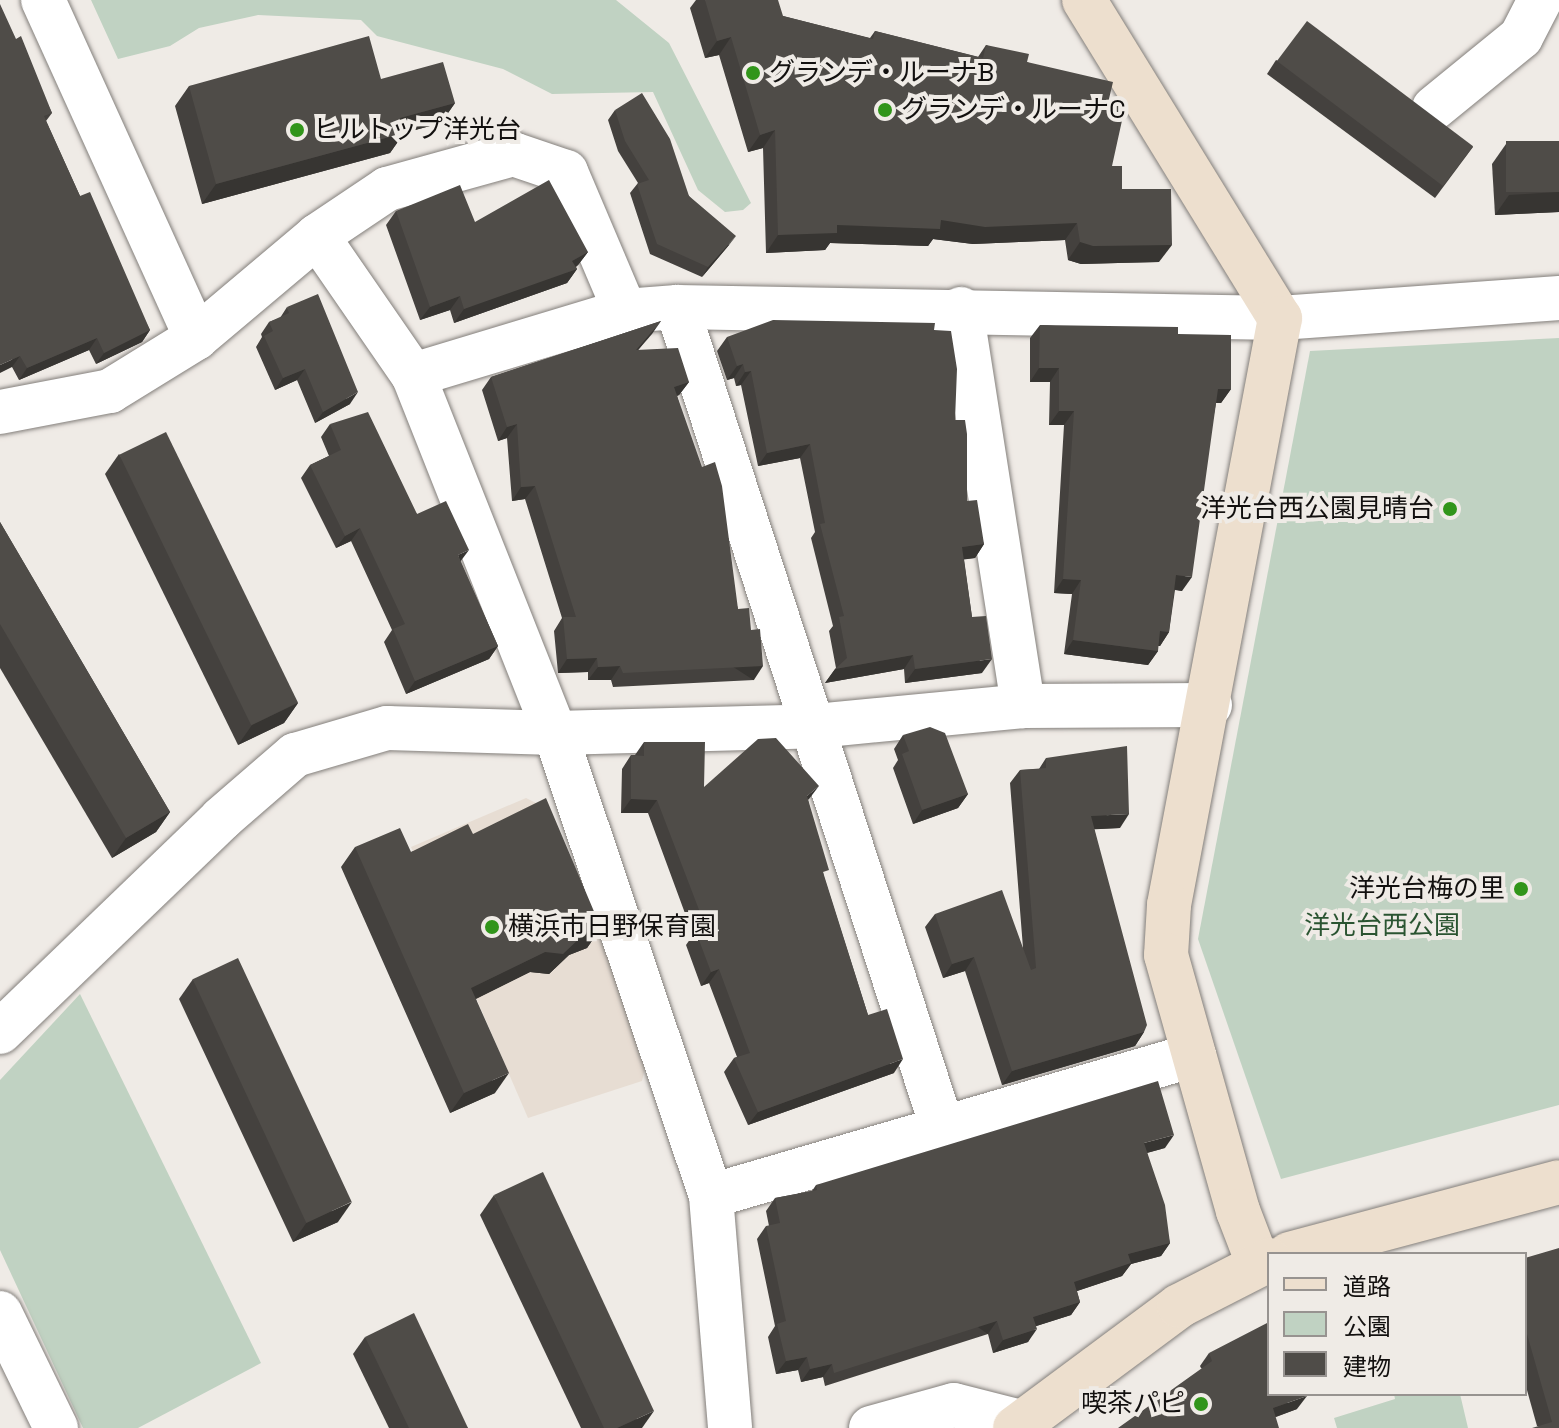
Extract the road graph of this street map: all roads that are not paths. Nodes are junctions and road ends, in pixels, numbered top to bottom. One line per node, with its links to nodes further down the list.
1 (43, 0): 11 (street)
2 (1084, 0): 10 (street)
3 (1540, 0): 4 (street)
4 (1434, 108)
5 (317, 236): 9 (street); 11 (street); 12 (street)
6 (1559, 298): 10 (street)
7 (677, 307): 8 (street); 9 (street); 16 (street)
8 (961, 309): 10 (street); 15 (street)
9 (625, 311): 12 (street)
10 (1280, 318): 14 (street)
11 (196, 338): 13 (street)
12 (413, 375): 17 (street)
13 (0, 412)
14 (1210, 705): 15 (street); 19 (street)
15 (1023, 706): 16 (street)
16 (816, 726): 17 (street); 20 (street)
17 (555, 733): 18 (street); 22 (street)
18 (0, 1032)
19 (1194, 1055): 20 (street); 23 (street)
20 (943, 1130): 22 (street)
21 (1559, 1182): 24 (street)
22 (711, 1196): 29 (street)
23 (1267, 1252)
24 (1298, 1252)
25 (1267, 1262): 27 (street)
26 (0, 1313): 28 (street)
27 (1020, 1426): 30 (street)
28 (56, 1428)
29 (730, 1428)
30 (871, 1428)

